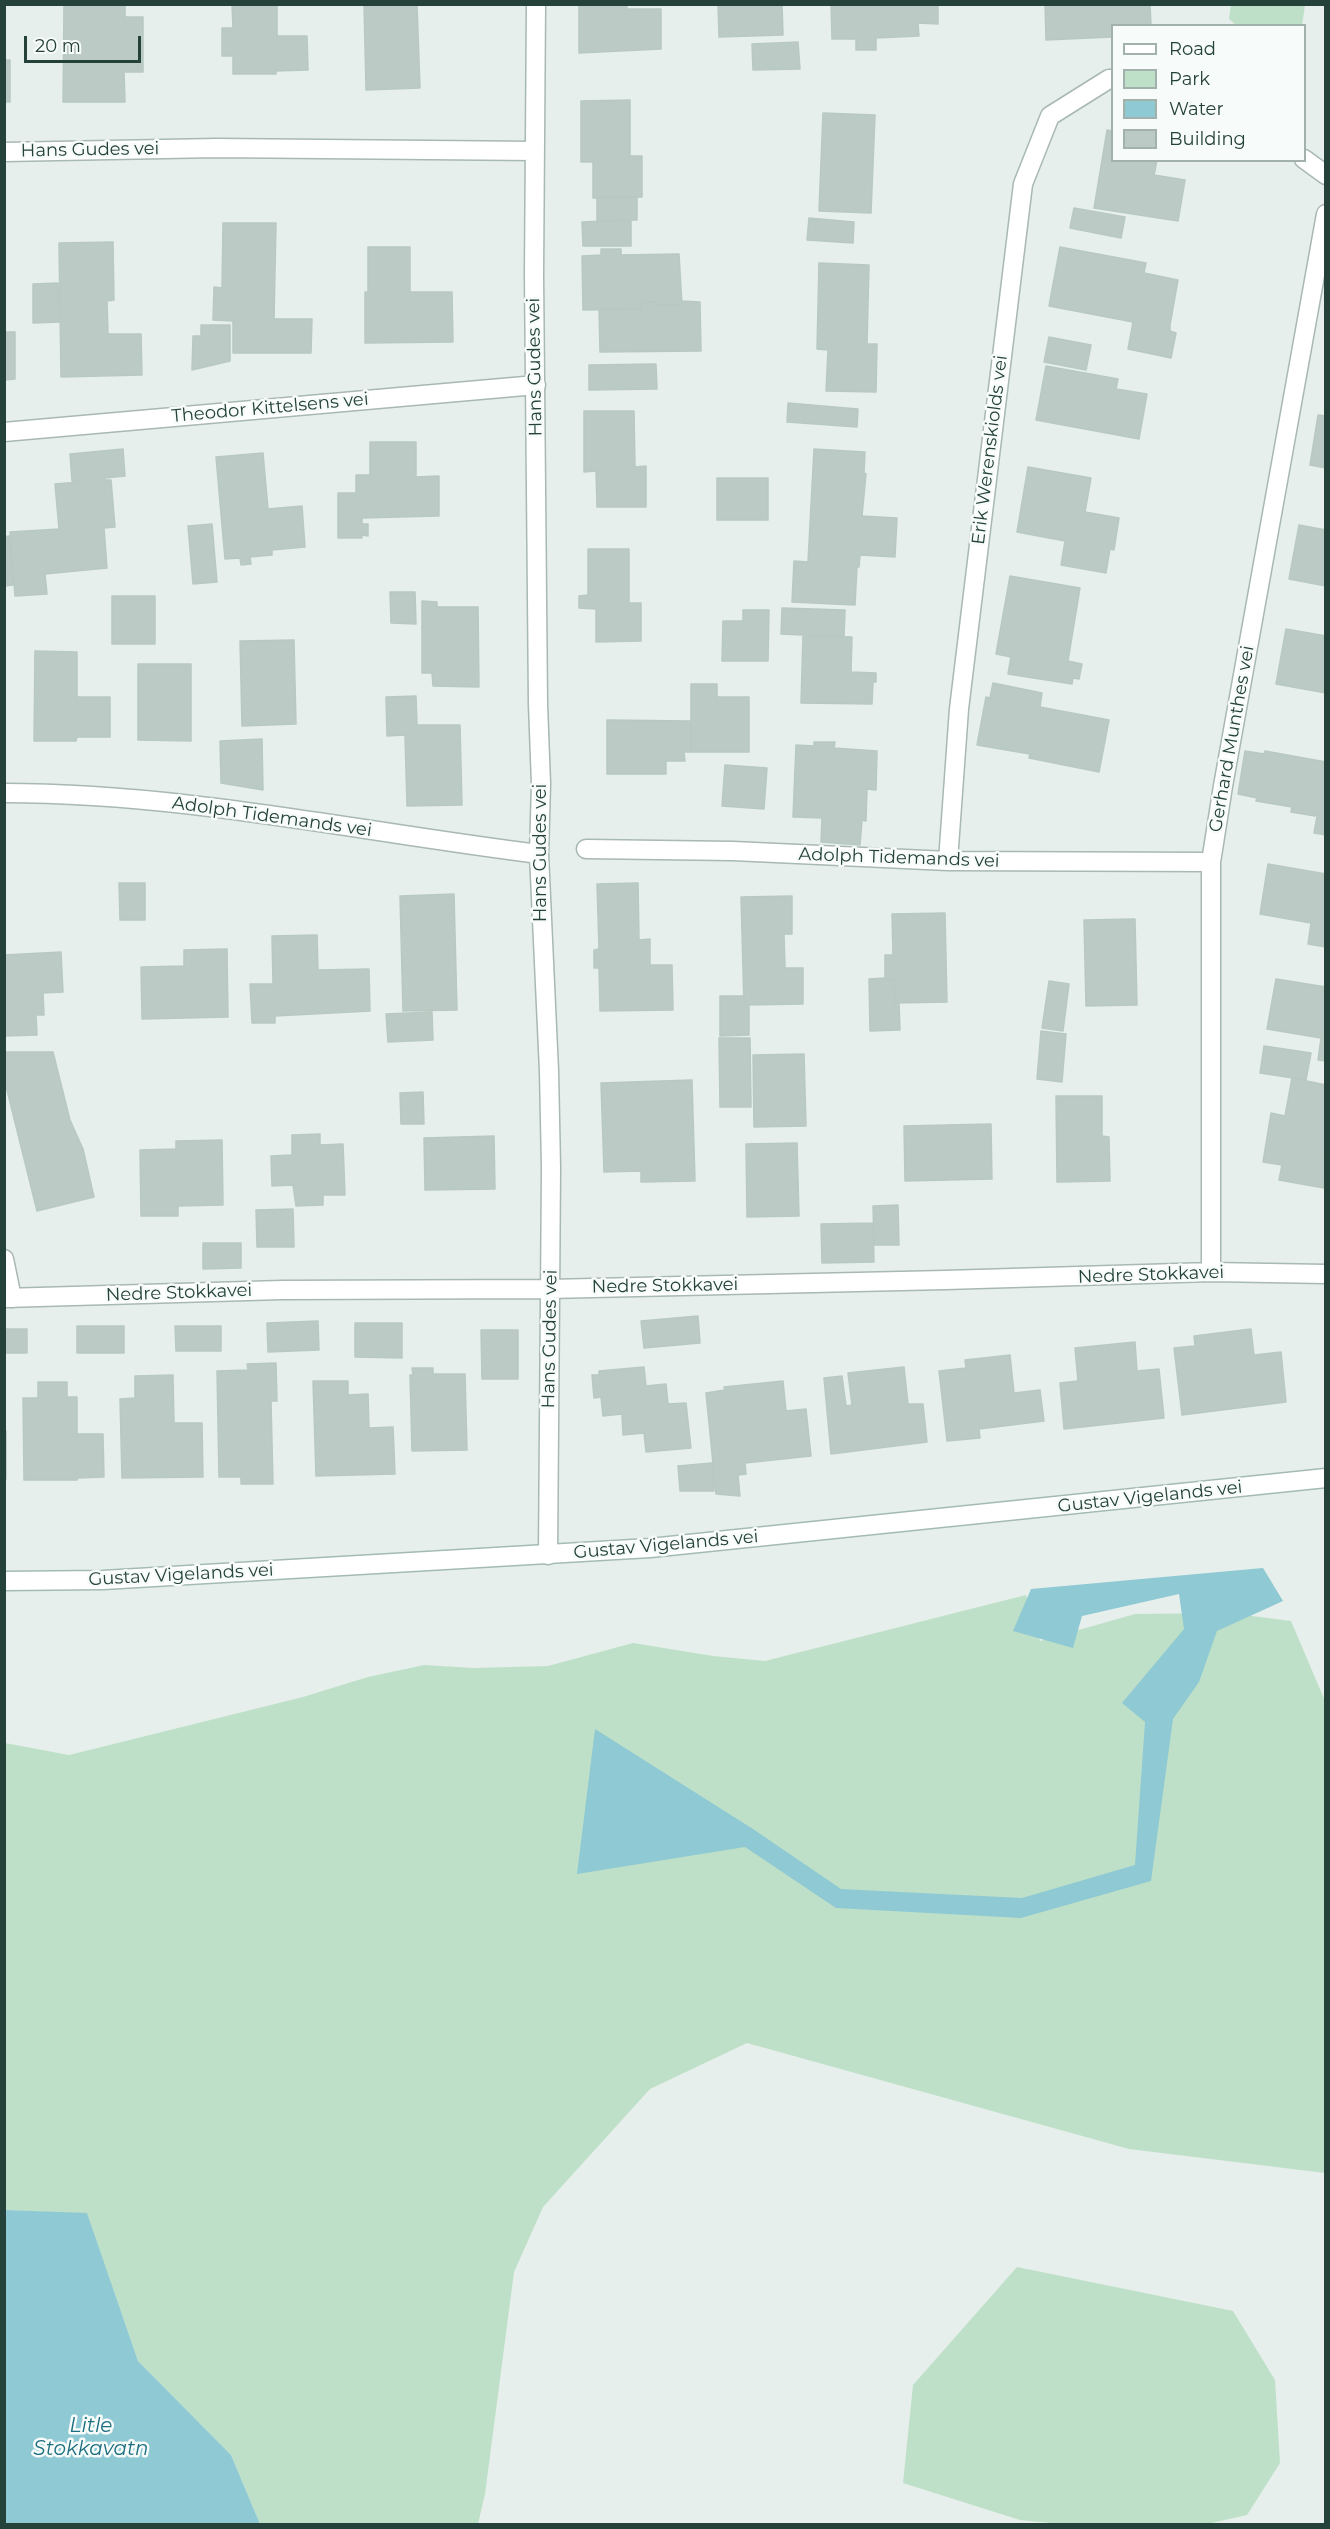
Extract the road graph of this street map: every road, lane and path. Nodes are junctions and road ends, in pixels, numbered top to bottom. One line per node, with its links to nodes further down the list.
1 (536, 4): 3 (street, Hans Gudes vei)
2 (1111, 79): 13 (street, Erik Werenskiolds vei)
3 (535, 151): 4 (street, Hans Gudes vei); 8 (street, Hans Gudes vei)
4 (4, 152)
5 (1306, 160): 6 (street)
6 (1326, 174)
7 (1326, 213): 14 (street, Gerhard Munthes vei)
8 (536, 385): 9 (street, Theodor Kittelsens vei); 12 (street, Hans Gudes vei)
9 (4, 432)
10 (4, 793): 12 (street, Adolph Tidemands vei)
11 (586, 849): 13 (street, Adolph Tidemands vei)
12 (539, 854): 18 (street, Hans Gudes vei)
13 (948, 861): 14 (street, Adolph Tidemands vei)
14 (1211, 862): 16 (street, Gerhard Munthes vei)
15 (4, 1258): 19 (street)
16 (1211, 1272): 17 (street, Nedre Stokkavei); 18 (street, Nedre Stokkavei)
17 (1326, 1274)
18 (549, 1288): 19 (street, Nedre Stokkavei); 21 (street, Hans Gudes vei)
19 (8, 1298)
20 (1326, 1478): 21 (street, Gustav Vigelands vei)
21 (548, 1555): 22 (street, Gustav Vigelands vei)
22 (4, 1581)

